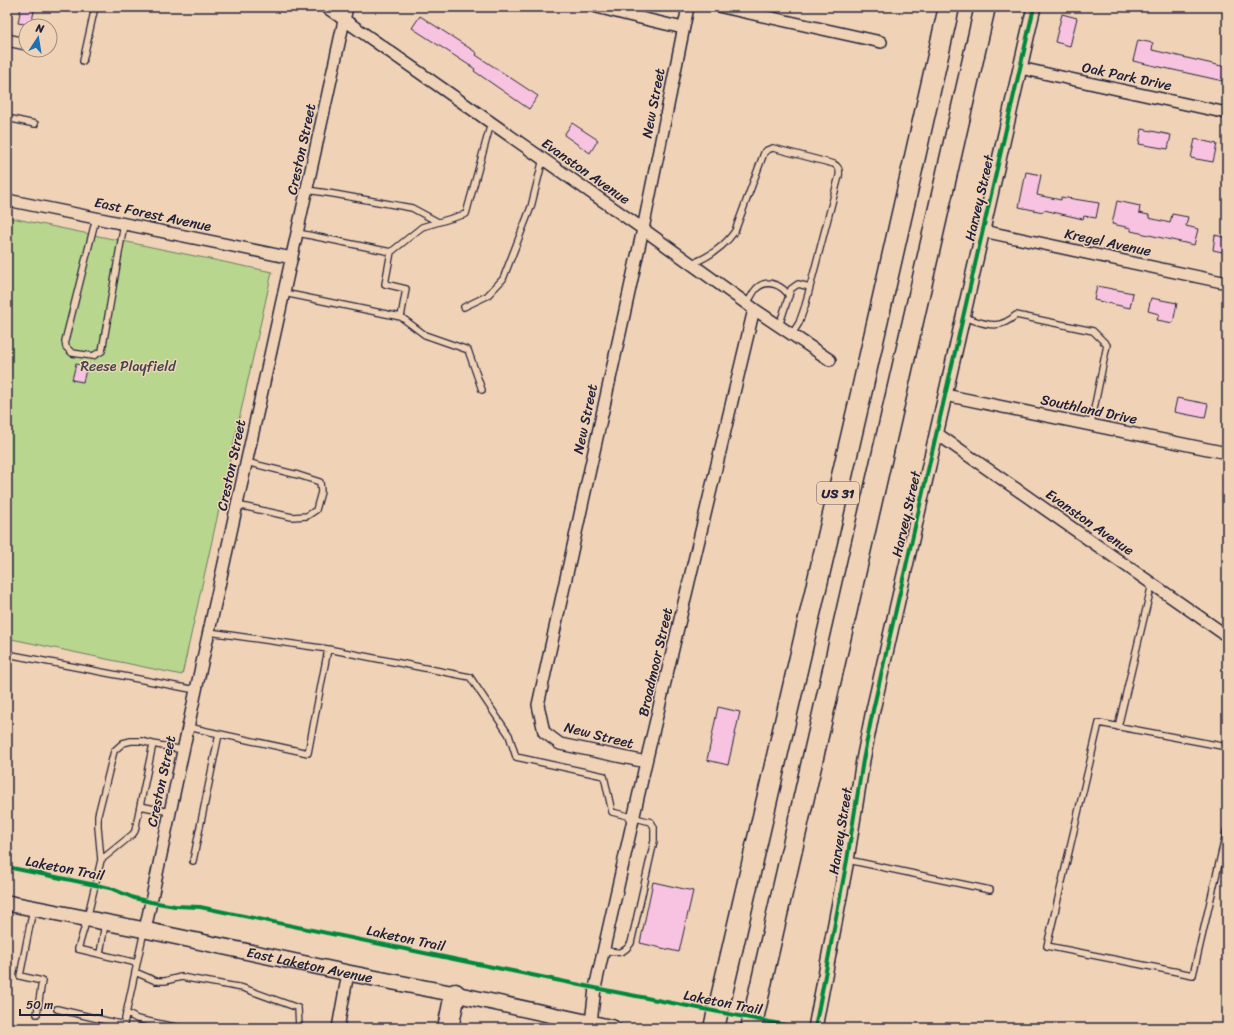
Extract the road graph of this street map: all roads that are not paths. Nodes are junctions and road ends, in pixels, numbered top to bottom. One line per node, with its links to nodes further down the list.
1 (95, 7): 15 (lane)
2 (326, 7): 10 (street, Evanston Avenue)
3 (347, 7): 10 (street, Creston Street)
4 (597, 7): 11 (street)
5 (688, 7): 11 (street, New Street)
6 (722, 7): 14 (street)
7 (948, 7): 95 (highway, US 31)
8 (985, 7): 82 (highway, US 31)
9 (1034, 7): 16 (street, Harvey Street)
10 (344, 20): 19 (street, Evanston Avenue); 22 (street, Creston Street)
11 (683, 28): 27 (street, New Street)
12 (7, 40): 13 (street)
13 (18, 42)
14 (881, 42)
15 (83, 61)
16 (1020, 68): 17 (street, Oak Park Drive); 28 (street, Harvey Street)
17 (1227, 113)
18 (7, 118): 20 (lane)
19 (491, 123): 21 (street, Evanston Avenue); 25 (lane)
20 (35, 124)
21 (543, 159): 27 (street, Evanston Avenue); 38 (lane)
22 (307, 190): 25 (lane); 29 (street, Creston Street)
23 (7, 200): 24 (street, East Forest Avenue)
24 (96, 218): 26 (street, East Forest Avenue); 26 (lane)
25 (438, 222): 30 (lane)
26 (124, 224): 31 (street, East Forest Avenue)
27 (643, 229): 32 (street, Evanston Avenue); 63 (street, New Street)
28 (983, 231): 33 (street, Kregel Avenue); 39 (street, Harvey Street)
29 (298, 233): 30 (lane); 31 (street, Creston Street)
30 (391, 252): 40 (lane)
31 (292, 258): 35 (street, Creston Street)
32 (691, 264): 34 (lane); 37 (street, Evanston Avenue)
33 (1227, 283)
34 (810, 287): 36 (lane); 42 (lane)
35 (284, 293): 40 (lane); 49 (street, Creston Street)
36 (789, 296): 37 (lane); 41 (lane)
37 (750, 306): 41 (street, Evanston Avenue); 63 (street, Broadmoor Street)
38 (464, 307)
39 (963, 316): 45 (street, Harvey Street); 46 (lane)
40 (401, 317): 44 (lane)
41 (779, 326): 42 (street, Evanston Avenue)
42 (792, 334): 43 (street, Evanston Avenue)
43 (830, 360)
44 (482, 390)
45 (945, 394): 46 (street, Southland Drive); 47 (street, Harvey Street)
46 (1091, 424): 48 (street, Southland Drive)
47 (936, 433): 51 (street, Evanston Avenue); 69 (street, Harvey Street)
48 (1227, 453)
49 (246, 462): 50 (street, Creston Street); 50 (lane)
50 (237, 505): 52 (street, Creston Street)
51 (1152, 584): 53 (street, Evanston Avenue); 58 (lane)
52 (209, 632): 54 (lane); 56 (street, Creston Street)
53 (1227, 636)
54 (328, 649): 59 (lane); 66 (lane)
55 (7, 654): 56 (lane)
56 (196, 690): 57 (street, Creston Street)
57 (188, 727): 59 (lane); 62 (street, Creston Street)
58 (1118, 727): 61 (lane); 67 (lane)
59 (219, 734): 70 (lane)
60 (153, 744): 62 (lane); 64 (lane); 68 (lane)
61 (1227, 747)
62 (183, 750): 65 (street, Creston Street)
63 (646, 762): 66 (street, Broadmoor Street)
64 (140, 806): 65 (lane); 68 (lane)
65 (170, 812): 76 (street, Creston Street)
66 (634, 818): 77 (street, Broadmoor Street); 77 (lane)
67 (1227, 829)
68 (101, 860): 74 (lane)
69 (847, 860): 71 (lane); 98 (street, Harvey Street)
70 (193, 861)
71 (990, 890)
72 (7, 903): 73 (main road, East Laketon Avenue)
73 (33, 908): 74 (main road, East Laketon Avenue); 86 (lane)
74 (88, 919): 75 (main road, East Laketon Avenue); 78 (lane)
75 (105, 922): 76 (main road, East Laketon Avenue); 78 (lane)
76 (145, 930): 79 (lane); 81 (main road, East Laketon Avenue)
77 (604, 950): 87 (street, Broadmoor Street)
78 (100, 954): 79 (lane)
79 (137, 963): 80 (lane)
80 (135, 972): 85 (lane); 90 (lane)
81 (348, 973): 83 (main road, East Laketon Avenue); 91 (street)
82 (765, 986): 96 (highway, US 31); 97 (highway)
83 (455, 994): 87 (main road, East Laketon Avenue); 92 (highway); 93 (highway)
84 (57, 1009): 88 (lane)
85 (126, 1013): 88 (lane); 89 (lane)
86 (37, 1014)
87 (591, 1023): 94 (main road, East Laketon Avenue)
88 (124, 1026)
89 (180, 1028)
90 (299, 1028)
91 (338, 1028)
92 (448, 1028)
93 (454, 1028)
94 (613, 1028)
95 (714, 1028)
96 (751, 1028)
97 (760, 1028)
98 (815, 1028)

